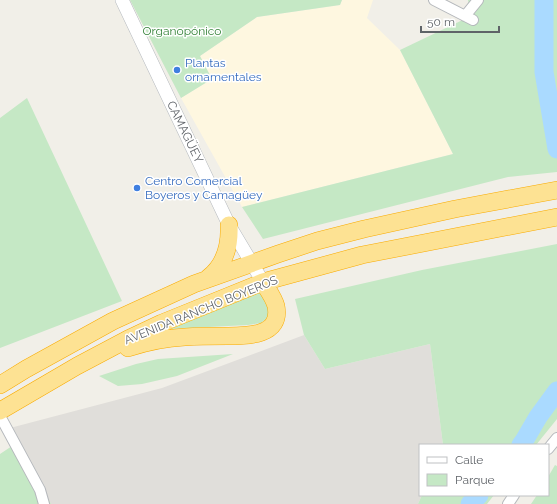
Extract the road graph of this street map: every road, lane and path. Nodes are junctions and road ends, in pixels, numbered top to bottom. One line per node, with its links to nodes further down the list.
1 (122, 0): 6 (main road, CAMAGÜEY)
2 (434, 0): 3 (street)
3 (478, 0)
4 (555, 190): 7 (highway, AVENIDA RANCHO BOYEROS)
5 (555, 217): 8 (highway, AVENIDA RANCHO BOYEROS)
6 (229, 225): 7 (main road, CAMAGÜEY); 9 (highway)
7 (252, 263): 8 (main road, CAMAGÜEY); 9 (highway, AVENIDA RANCHO BOYEROS)
8 (263, 282): 10 (highway, AVENIDA RANCHO BOYEROS); 10 (highway)
9 (194, 284): 11 (highway, AVENIDA RANCHO BOYEROS)
10 (77, 366): 12 (highway, AVENIDA RANCHO BOYEROS)
11 (0, 385)
12 (0, 411)
13 (0, 416): 14 (street)
14 (44, 504)

